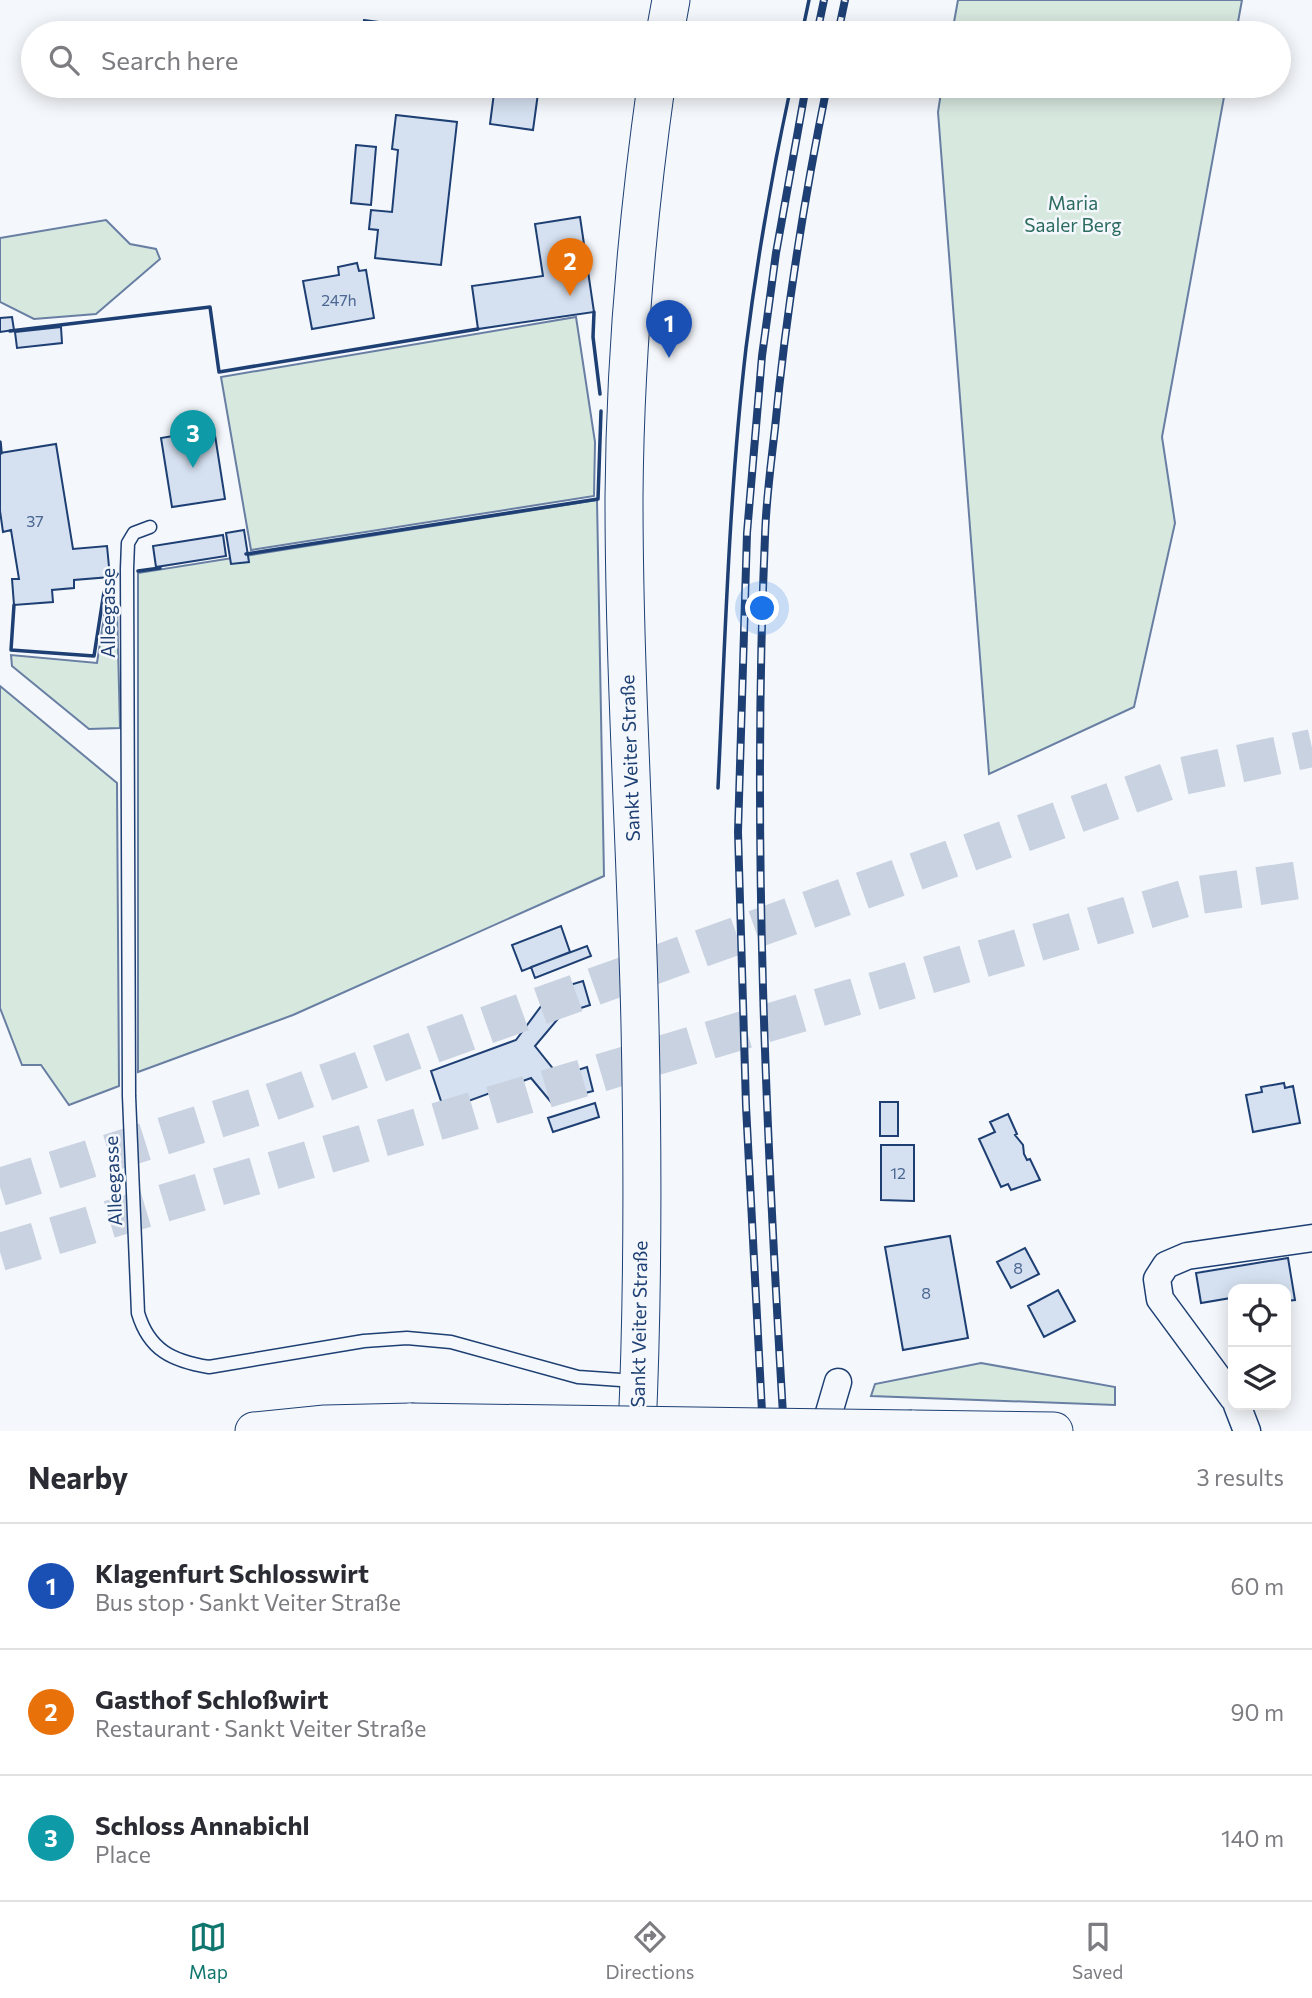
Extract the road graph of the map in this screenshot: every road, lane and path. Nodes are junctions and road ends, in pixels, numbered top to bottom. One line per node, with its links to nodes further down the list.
1 (671, 0): 2 (main road)
2 (667, 21)
3 (654, 98): 6 (main road, Sankt Veiter Straße)
4 (150, 527): 6 (lane, Alleegasse)
5 (1312, 1238): 8 (street)
6 (639, 1381): 11 (main road, Sankt Veiter Straße)
7 (838, 1382): 12 (street)
8 (1228, 1391)
9 (1239, 1410): 14 (street)
10 (254, 1431): 13 (main road, bridge)
11 (637, 1431)
12 (828, 1431)
13 (1054, 1431)
14 (1247, 1431)

